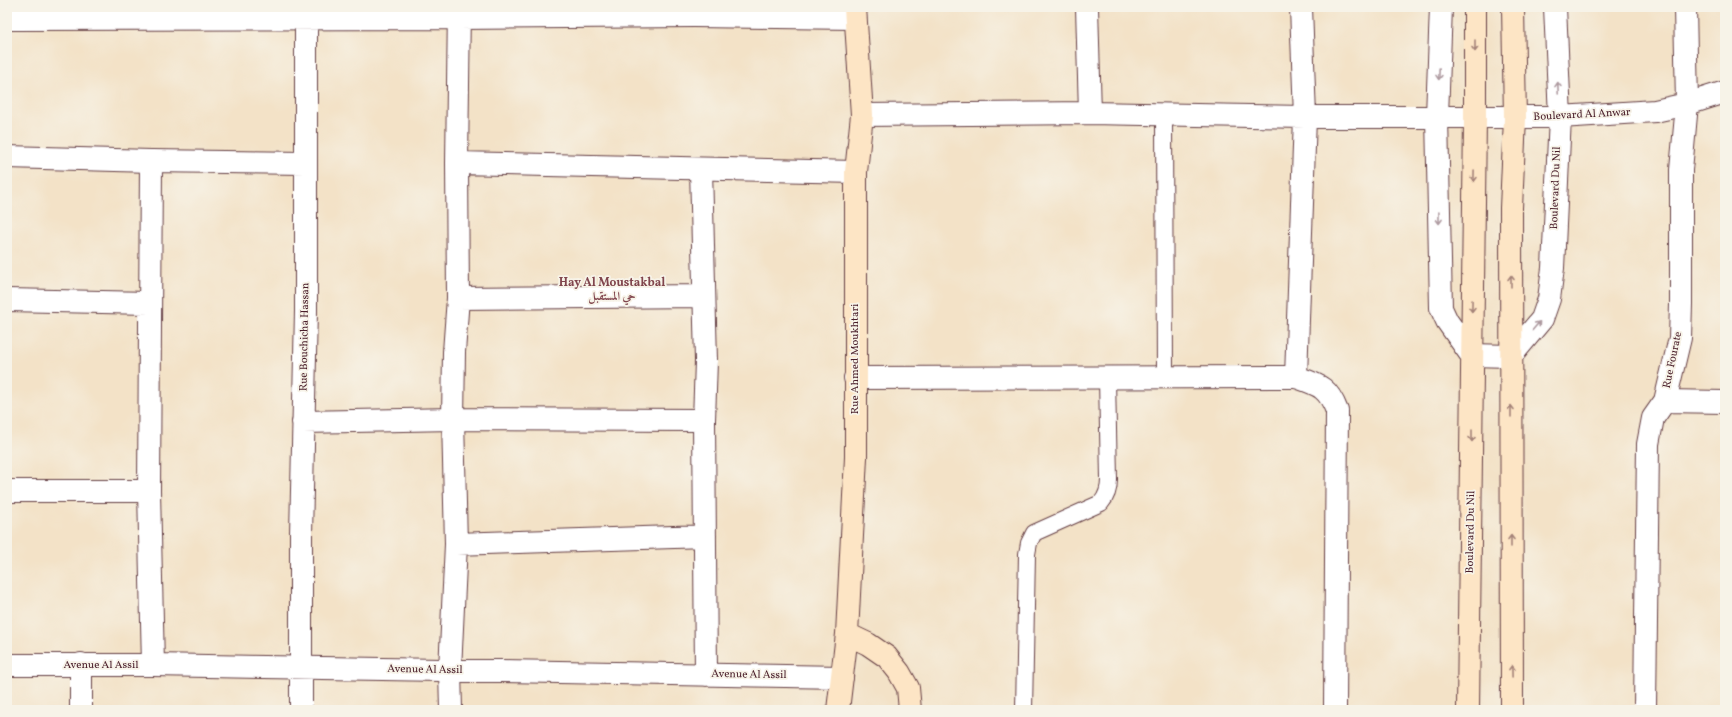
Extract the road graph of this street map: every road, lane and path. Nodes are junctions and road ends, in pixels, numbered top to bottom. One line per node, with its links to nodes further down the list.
1 (1087, 7): 16 (street)
2 (1300, 7): 20 (street)
3 (1441, 7): 19 (street, one-way to 19)
4 (1475, 7): 22 (street, Boulevard Du Nil, one-way to 22)
5 (1512, 7): 23 (street)
6 (1556, 7): 21 (street, Boulevard Du Nil, one-way to 6)
7 (1684, 7): 15 (street, Rue Fourate)
8 (693, 11): 11 (street); 12 (street)
9 (152, 13): 10 (street); 13 (street)
10 (306, 13): 11 (street); 26 (street, Rue Bouchicha Hassan)
11 (459, 13): 27 (street)
12 (855, 13): 18 (street, Rue Ahmed Moukhtari)
13 (7, 18)
14 (1725, 92): 15 (street, Boulevard Al Anwar)
15 (1687, 104): 21 (street, Boulevard Al Anwar); 40 (street, Rue Fourate)
16 (1090, 113): 17 (street, Boulevard Al Anwar); 18 (street, Boulevard Al Anwar)
17 (1164, 114): 20 (street, Boulevard Al Anwar); 39 (lane)
18 (862, 115): 29 (street, Rue Ahmed Moukhtari)
19 (1437, 116): 20 (street, Boulevard Al Anwar); 22 (street, Boulevard Al Anwar); 34 (street, one-way to 34)
20 (1305, 117): 36 (street)
21 (1560, 117): 23 (street, Boulevard Al Anwar); 35 (street, Boulevard Du Nil, one-way to 21)
22 (1476, 118): 23 (street, Boulevard Al Anwar); 34 (street, Boulevard Du Nil, one-way to 34)
23 (1514, 118): 35 (street, one-way to 23)
24 (7, 157): 25 (street)
25 (151, 162): 26 (street); 33 (street)
26 (305, 163): 44 (street, Rue Bouchicha Hassan)
27 (457, 163): 28 (street); 31 (street)
28 (701, 169): 29 (street); 30 (street)
29 (856, 172): 37 (street, Rue Ahmed Moukhtari)
30 (704, 296): 31 (street); 43 (street)
31 (458, 298): 42 (street)
32 (7, 300): 33 (street)
33 (149, 303): 46 (street)
34 (1472, 355): 35 (street); 64 (street, Boulevard Du Nil, one-way to 64)
35 (1511, 356): 65 (street, one-way to 35)
36 (1296, 377): 39 (street); 63 (street)
37 (855, 378): 38 (street); 49 (street, Rue Ahmed Moukhtari)
38 (1107, 378): 39 (street); 62 (lane)
39 (1166, 378)
40 (1665, 401): 41 (street); 66 (street, Rue Fourate)
41 (1725, 402)
42 (454, 419): 43 (street); 44 (street); 48 (street)
43 (704, 420): 47 (street)
44 (303, 422): 53 (street, Rue Bouchicha Hassan)
45 (7, 491): 46 (street)
46 (149, 491): 52 (street)
47 (705, 536): 48 (street); 55 (street)
48 (456, 544): 54 (street)
49 (847, 634): 56 (street, Rue Ahmed Moukhtari); 61 (street)
50 (81, 664): 51 (street, Avenue Al Assil); 52 (street, Avenue Al Assil); 57 (street)
51 (7, 665)
52 (154, 665): 53 (street, Avenue Al Assil)
53 (302, 668): 54 (street, Avenue Al Assil); 58 (street, Rue Bouchicha Hassan)
54 (450, 670): 55 (street, Avenue Al Assil); 59 (street)
55 (706, 674): 56 (street, Avenue Al Assil)
56 (842, 677): 60 (street, Rue Ahmed Moukhtari)
57 (81, 710)
58 (301, 710)
59 (451, 710)
60 (838, 710)
61 (910, 710)
62 (1024, 710)
63 (1335, 710)
64 (1468, 710)
65 (1512, 710)
66 (1646, 710)

